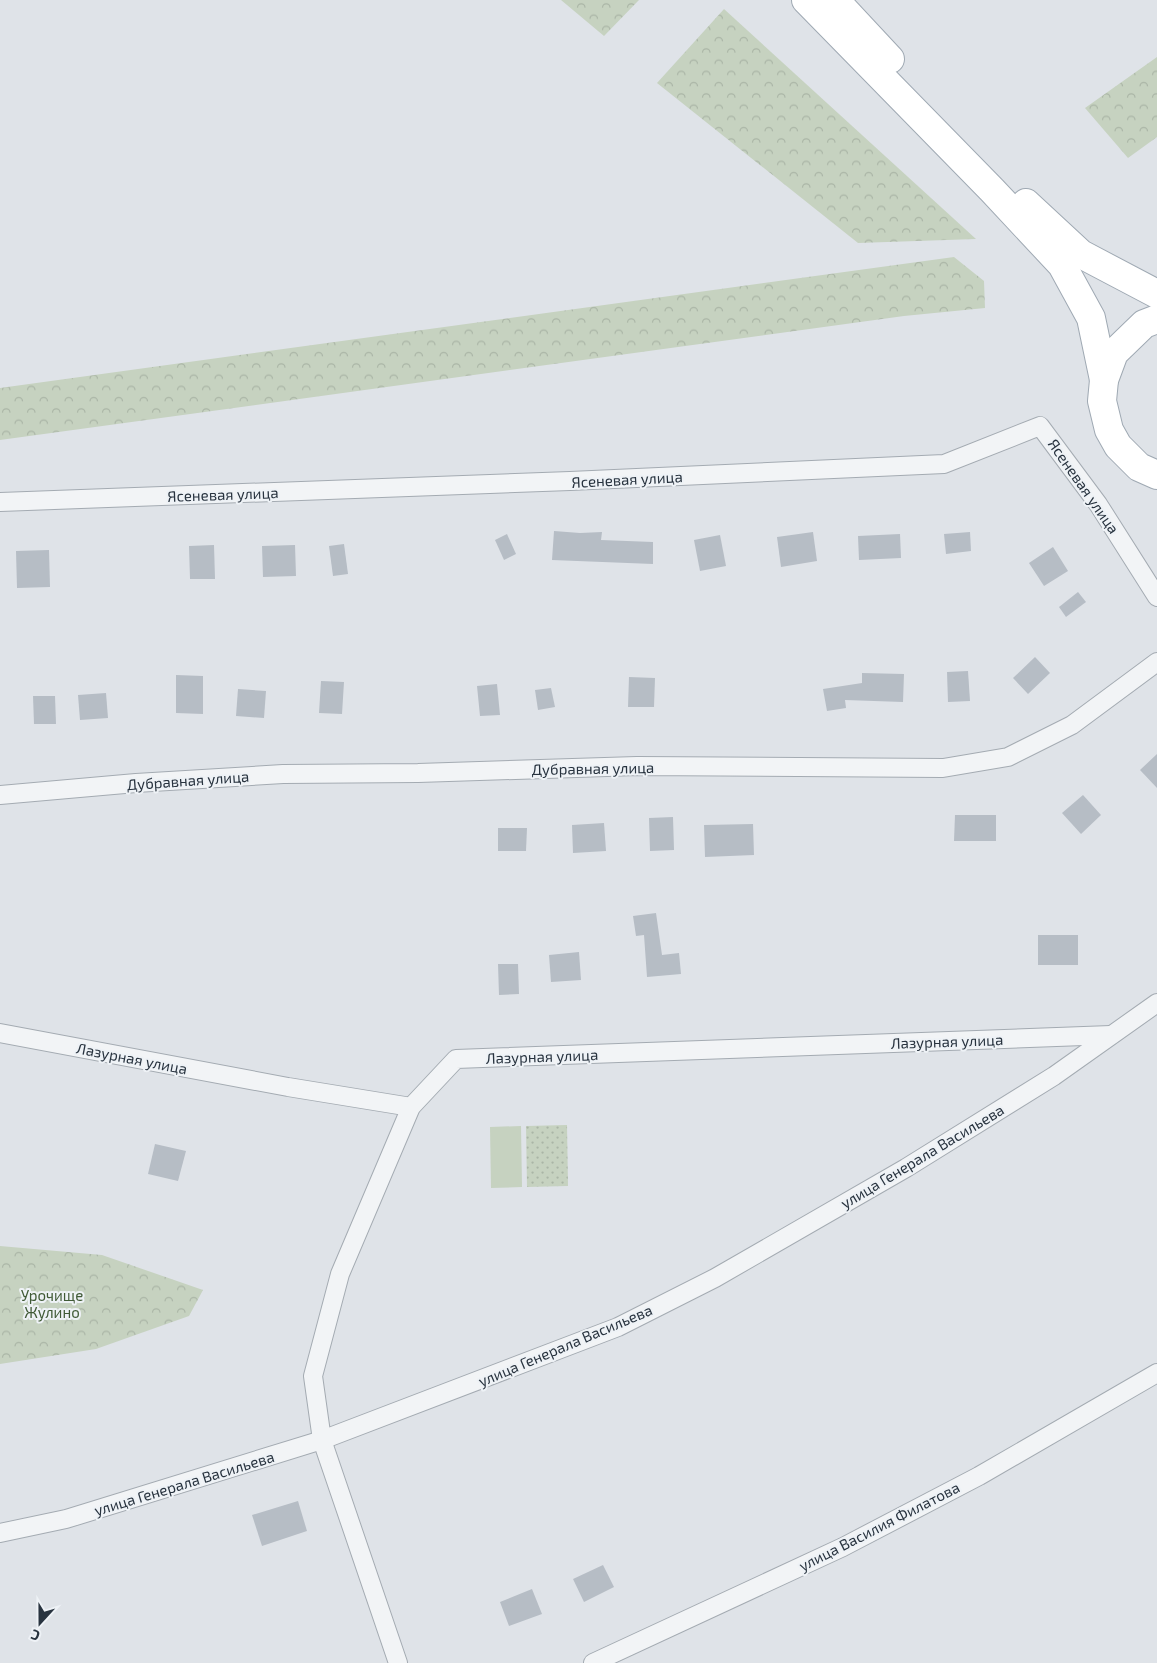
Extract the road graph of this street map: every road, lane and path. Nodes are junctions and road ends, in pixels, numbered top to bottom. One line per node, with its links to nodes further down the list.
1 (806, 0): 5 (main road)
2 (835, 0): 3 (main road)
3 (1157, 294)
4 (1157, 319): 5 (main road)
5 (1104, 380): 6 (main road)
6 (1151, 474)
7 (0, 502): 8 (street, Ясеневая улица)
8 (1157, 597)
9 (1157, 662): 10 (street, Дубравная улица)
10 (0, 795)
11 (1157, 1003): 13 (street, улица Генерала Васильева)
12 (0, 1033): 14 (street, Лазурная улица)
13 (1111, 1035): 14 (street, Лазурная улица); 16 (street, улица Генерала Васильева)
14 (411, 1107): 16 (street)
15 (1157, 1373): 19 (street, улица Василия Филатова)
16 (322, 1440): 17 (street, улица Генерала Васильева); 18 (street)
17 (0, 1533)
18 (398, 1663)
19 (593, 1663)

